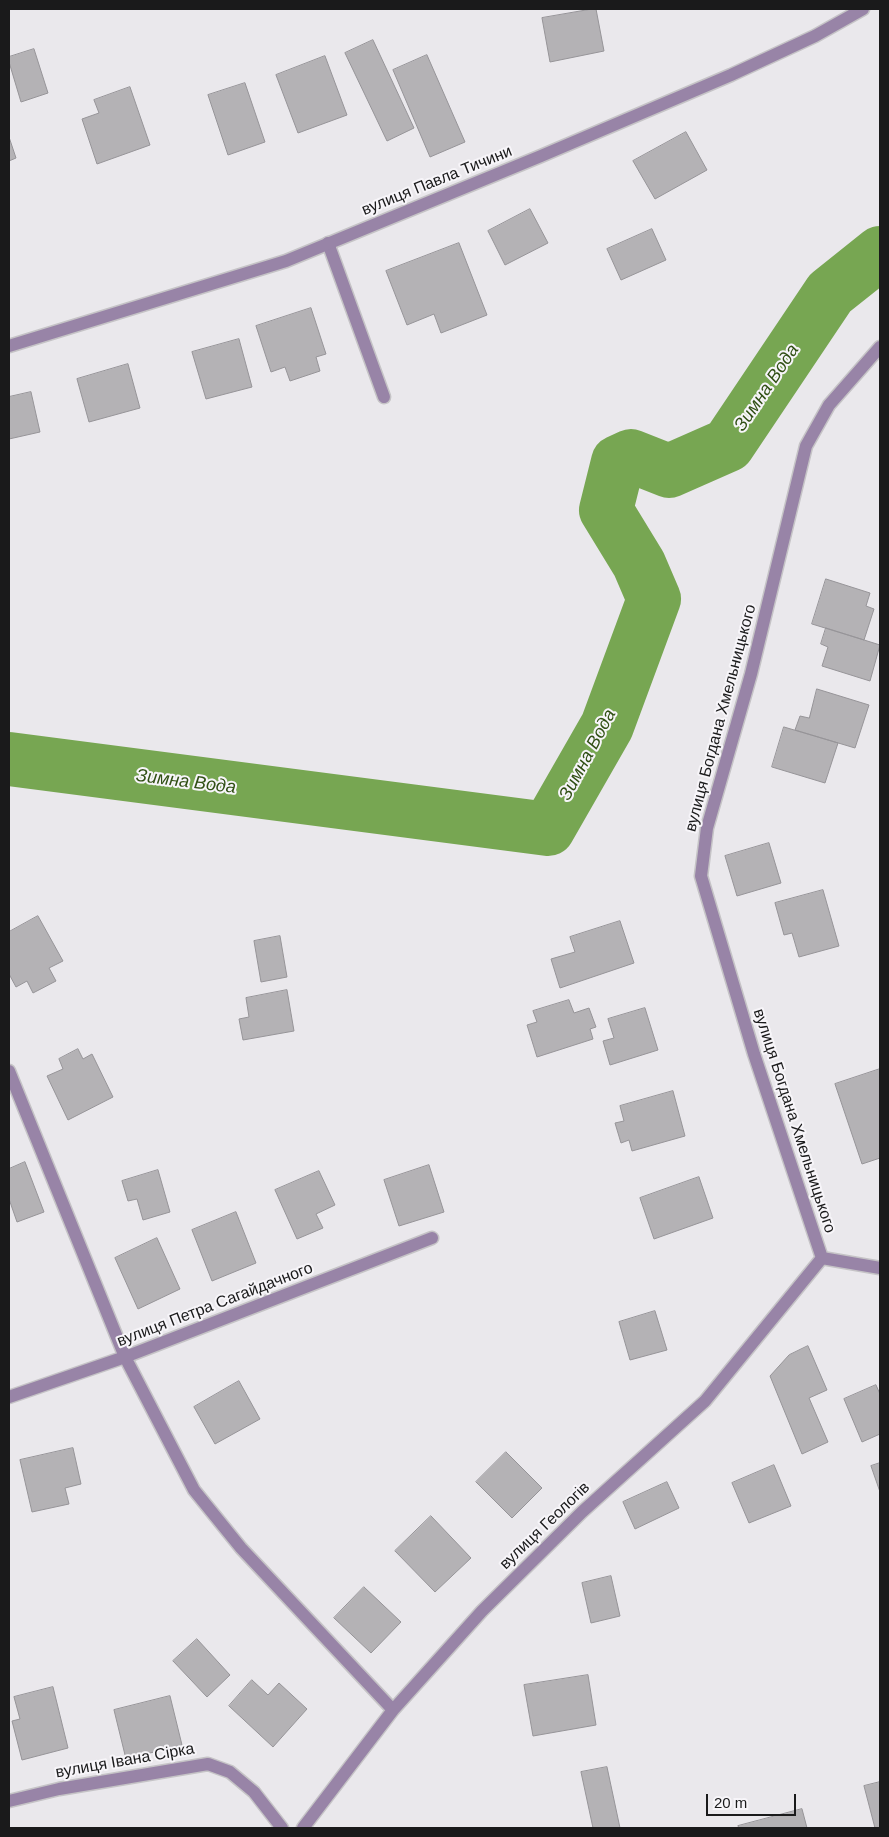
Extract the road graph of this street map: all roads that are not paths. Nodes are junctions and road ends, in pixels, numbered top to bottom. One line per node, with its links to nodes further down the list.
1 (863, 9): 2 (street, вулиця Павла Тичини)
2 (328, 243): 3 (street, вулиця Павла Тичини); 5 (street)
3 (9, 346)
4 (880, 347): 8 (street, вулиця Богдана Хмельницького)
5 (384, 397)
6 (9, 1071): 10 (street)
7 (432, 1238): 10 (street, вулиця Петра Сагайдачного)
8 (822, 1258): 9 (street); 12 (street, вулиця Геологів)
9 (880, 1268)
10 (125, 1357): 11 (street, вулиця Петра Сагайдачного); 12 (street)
11 (9, 1397)
12 (393, 1710): 15 (street, вулиця Геологів)
13 (9, 1801): 14 (street, вулиця Івана Сірка)
14 (282, 1828)
15 (303, 1828)

